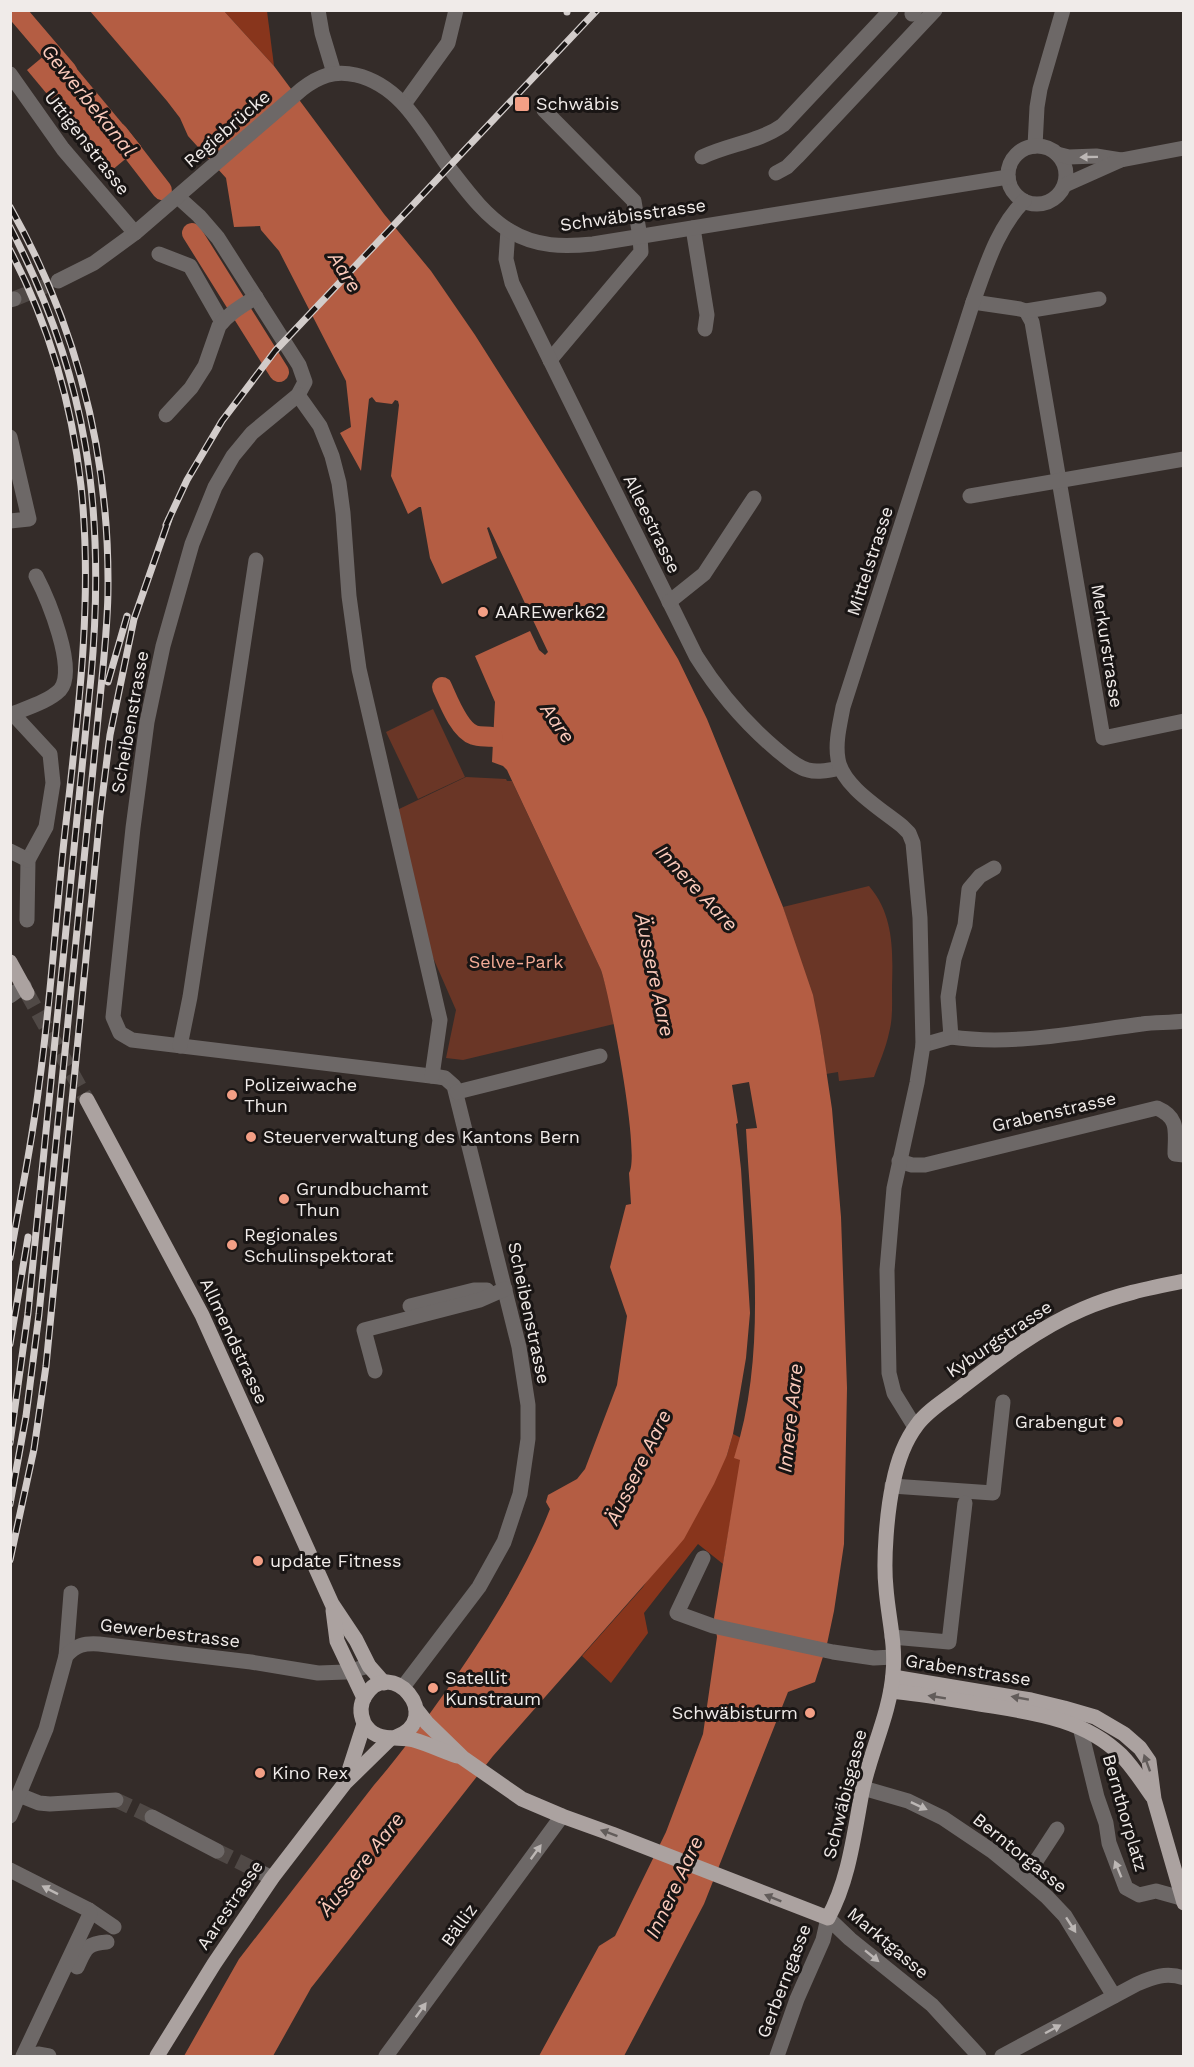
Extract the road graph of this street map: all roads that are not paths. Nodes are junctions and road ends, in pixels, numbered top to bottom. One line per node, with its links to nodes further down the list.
1 (318, 10): 6 (street)
2 (456, 10): 8 (street)
3 (891, 10): 13 (street)
4 (935, 10): 15 (street)
5 (1063, 10): 10 (street)
6 (334, 73): 8 (street, Schwäbisstrasse); 18 (street, Regiebrücke)
7 (10, 74): 22 (street, Uttigenstrasse)
8 (404, 104): 21 (street, Schwäbisstrasse)
9 (544, 110): 23 (street)
10 (1035, 146): 12 (street); 16 (street)
11 (1184, 148): 14 (street)
12 (1057, 154): 14 (street, one-way to 12); 17 (street)
13 (702, 157)
14 (1121, 160): 17 (street)
15 (776, 173)
16 (1008, 177): 19 (street); 20 (street, Schwäbisstrasse)
17 (1065, 185): 19 (street)
18 (178, 197): 22 (street, Regiebrücke); 28 (street)
19 (1024, 201): 27 (street, Mittelstrasse)
20 (693, 228): 23 (street, Schwäbisstrasse); 30 (street)
21 (508, 230): 23 (street, Schwäbisstrasse); 31 (street, Alleestrasse)
22 (135, 234): 25 (street, Regiebrücke)
23 (640, 237): 31 (street)
24 (159, 254): 28 (street)
25 (58, 281)
26 (1099, 300): 29 (street)
27 (973, 302): 29 (street); 45 (street, Mittelstrasse)
28 (239, 309): 32 (street); 33 (street)
29 (1026, 311): 36 (street, Merkurstrasse)
30 (705, 329)
31 (550, 360): 42 (street, Alleestrasse)
32 (298, 395): 56 (street, Scheibenstrasse); 58 (street)
33 (166, 415)
34 (10, 437): 39 (street)
35 (1184, 459): 36 (street)
36 (1059, 479): 37 (street); 44 (street, Merkurstrasse)
37 (970, 496)
38 (754, 498): 42 (street)
39 (10, 521)
40 (256, 561): 56 (street)
41 (36, 576): 43 (street)
42 (669, 602): 45 (street, Alleestrasse)
43 (12, 715): 47 (street)
44 (1184, 721)
45 (840, 768): 55 (street)
46 (10, 851): 47 (street)
47 (28, 860): 49 (street)
48 (994, 868): 54 (street)
49 (27, 920)
50 (10, 962): 51 (main road)
51 (26, 990): 52 (street)
52 (10, 996)
53 (1184, 1021): 54 (street)
54 (951, 1037): 55 (street)
55 (923, 1045): 62 (street)
56 (180, 1046): 58 (street, Scheibenstrasse)
57 (600, 1056): 59 (street)
58 (432, 1076): 59 (street, Scheibenstrasse)
59 (457, 1092): 64 (street, Scheibenstrasse)
60 (87, 1100): 73 (main road, Allmendstrasse)
61 (1184, 1155): 62 (street, Grabenstrasse)
62 (899, 1161): 68 (street)
63 (1184, 1281): 68 (main road, Kyburgstrasse)
64 (505, 1289): 65 (street); 66 (street); 81 (street, Scheibenstrasse)
65 (410, 1306)
66 (375, 1371)
67 (1002, 1402): 69 (street)
68 (915, 1427): 69 (main road, Grabenstrasse)
69 (892, 1485): 74 (main road, Grabenstrasse)
70 (965, 1503): 74 (street)
71 (703, 1558): 76 (street)
72 (71, 1593): 75 (street)
73 (332, 1604): 77 (main road, Allmendstrasse); 78 (main road, Allmendstrasse)
74 (892, 1637): 76 (main road, Grabenstrasse)
75 (66, 1656): 78 (street, Gewerbestrasse); 90 (street)
76 (893, 1657): 80 (main road, Grabenstrasse)
77 (369, 1666): 78 (street, Gewerbestrasse); 79 (main road, Allmendstrasse)
78 (351, 1671): 82 (main road, Allmendstrasse)
79 (384, 1683): 81 (main road); 82 (main road)
80 (892, 1684): 85 (main road, Grabenstrasse, one-way to 80); 89 (main road, Schwäbisgasse); 91 (main road, Grabenstrasse, one-way to 80)
81 (403, 1687): 83 (main road)
82 (364, 1698): 84 (main road)
83 (419, 1713): 86 (main road); 87 (main road)
84 (364, 1724): 86 (main road); 88 (main road, Aarestrasse)
85 (1080, 1727): 91 (main road, Grabenstrasse); 102 (street, Bernthorplatz, one-way to 85)
86 (397, 1738): 87 (main road); 88 (main road, Aarestrasse)
87 (463, 1758): 94 (main road)
88 (345, 1783): 100 (main road, Aarestrasse)
89 (863, 1788): 101 (street, Berntorgasse, one-way to 101); 104 (main road, Schwäbisgasse)
90 (19, 1796): 92 (street); 93 (street)
91 (1154, 1799): 102 (main road, Grabenstrasse)
92 (116, 1800)
93 (10, 1816)
94 (562, 1816): 104 (main road, Marktgasse, one-way to 94); 114 (street, Bälliz, one-way to 94)
95 (152, 1817): 97 (street)
96 (1057, 1829): 101 (street)
97 (217, 1851)
98 (10, 1870): 103 (street, one-way to 98)
99 (256, 1870): 100 (street)
100 (272, 1878): 113 (main road, Aarestrasse)
101 (1025, 1878): 108 (street, Berntorgasse, one-way to 108)
102 (1182, 1901)
103 (89, 1910): 105 (street); 109 (street)
104 (828, 1918): 115 (street, Gerberngasse); 116 (street, Marktgasse, one-way to 116)
105 (114, 1927)
106 (107, 1942): 109 (street)
107 (1184, 1978): 108 (street)
108 (1114, 1995): 117 (street, one-way to 108)
109 (32, 2036): 110 (street)
110 (23, 2056)
111 (34, 2056): 112 (street)
112 (49, 2056)
113 (157, 2056)
114 (386, 2056)
115 (777, 2056)
116 (979, 2056)
117 (1002, 2056)

